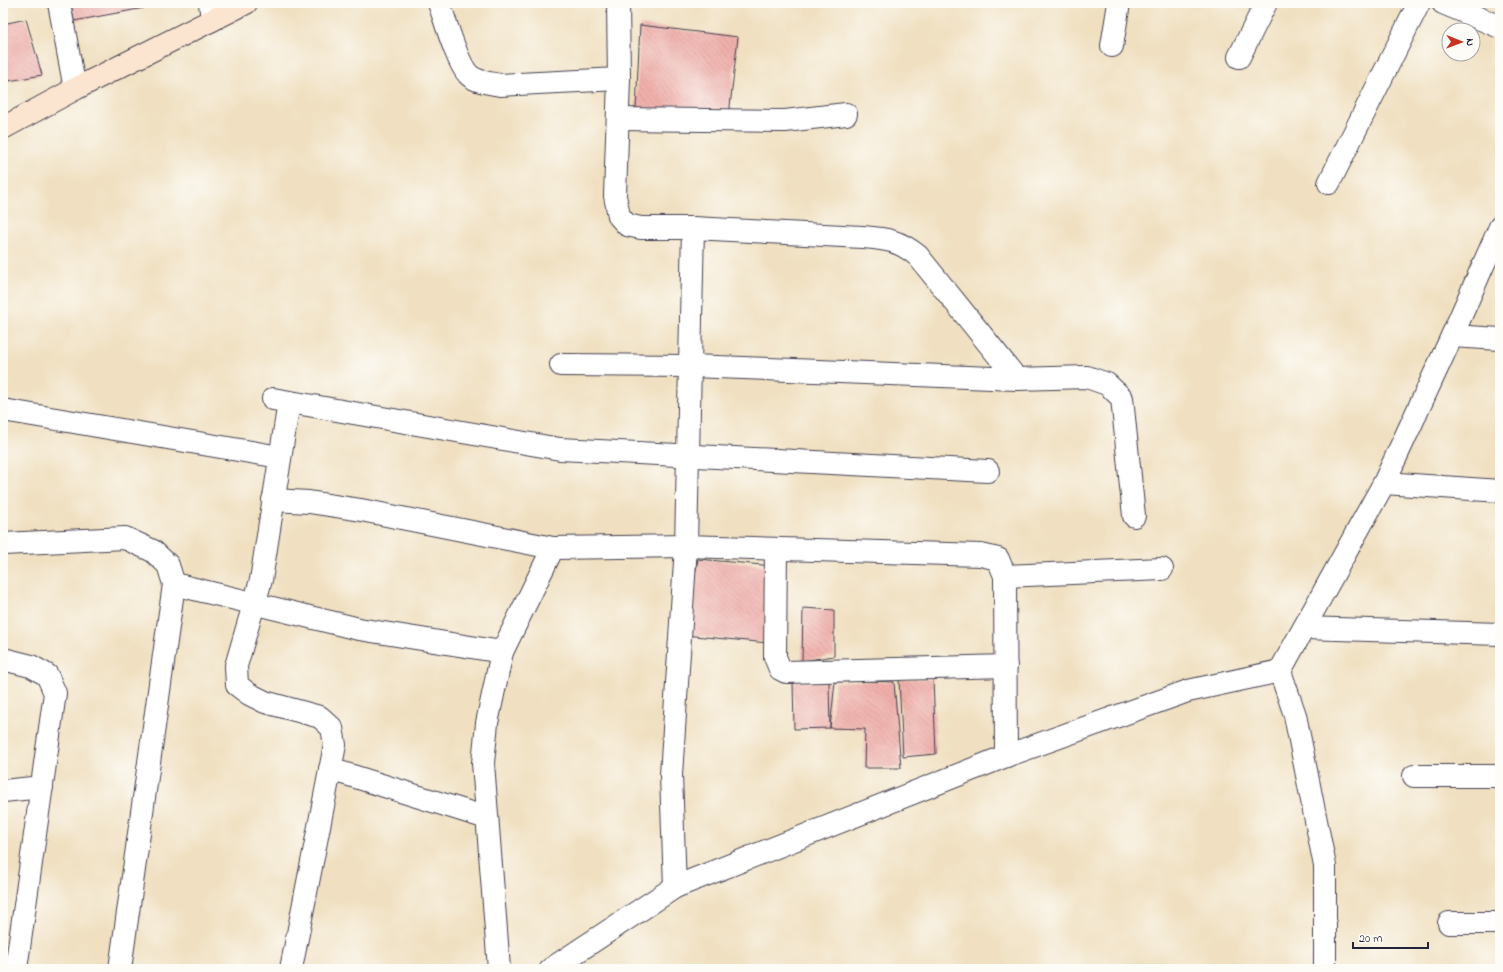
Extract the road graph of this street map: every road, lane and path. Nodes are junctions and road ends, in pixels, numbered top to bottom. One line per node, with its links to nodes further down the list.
1 (59, 3): 14 (street)
2 (246, 3): 9 (main road)
3 (439, 3): 13 (street)
4 (618, 3): 13 (street)
5 (1119, 3): 11 (street)
6 (1266, 3): 12 (street)
7 (1420, 3): 18 (street)
8 (1443, 3): 10 (street)
9 (211, 12): 14 (main road)
10 (1500, 27)
11 (1112, 46)
12 (1239, 57)
13 (619, 79): 16 (street)
14 (75, 89): 17 (main road)
15 (846, 114): 16 (street)
16 (618, 118): 19 (street)
17 (3, 128)
18 (1329, 184)
19 (693, 228): 24 (street); 25 (street)
20 (1500, 228): 21 (street)
21 (1452, 336): 22 (street); 30 (street)
22 (1500, 339)
23 (561, 365): 24 (street)
24 (691, 366): 25 (street); 27 (street)
25 (1017, 379): 33 (street)
26 (3, 410): 28 (street)
27 (688, 455): 28 (street); 29 (street); 35 (street)
28 (280, 457): 32 (street)
29 (988, 471)
30 (1384, 483): 31 (street); 42 (street)
31 (1500, 491)
32 (273, 500): 36 (street); 41 (street)
33 (1134, 516)
34 (3, 544): 40 (street)
35 (686, 546): 36 (street); 37 (street); 55 (street)
36 (553, 548): 44 (street)
37 (776, 549): 39 (street); 46 (street)
38 (1162, 570): 39 (street)
39 (1005, 576): 46 (street)
40 (174, 584): 41 (street); 59 (street)
41 (254, 603): 44 (street); 49 (street)
42 (1304, 628): 43 (street); 47 (street)
43 (1500, 634)
44 (502, 652): 54 (street)
45 (3, 659): 52 (street)
46 (1006, 666): 48 (street)
47 (1280, 671): 48 (street); 63 (street)
48 (1006, 756): 55 (street)
49 (330, 770): 54 (street); 60 (street)
50 (1414, 776): 51 (street)
51 (1500, 776)
52 (42, 787): 53 (street); 58 (street)
53 (3, 791)
54 (487, 818): 61 (street)
55 (675, 887): 62 (street)
56 (1449, 923): 57 (street)
57 (1500, 923)
58 (16, 969)
59 (120, 969)
60 (291, 969)
61 (499, 969)
62 (551, 969)
63 (1324, 969)

